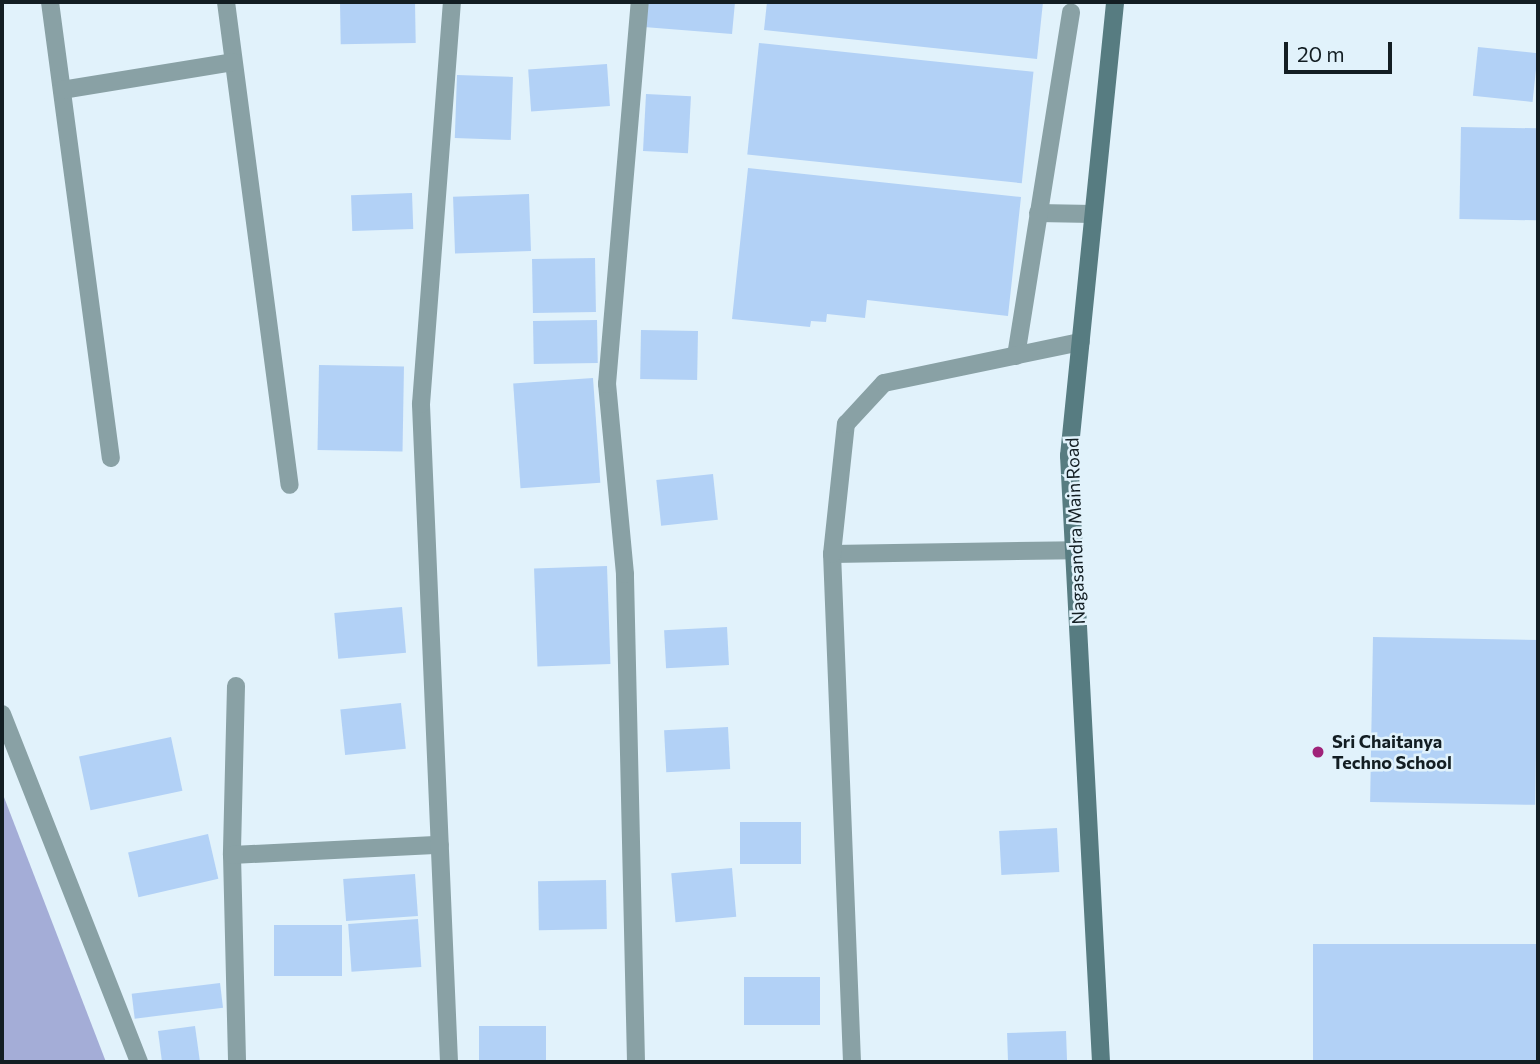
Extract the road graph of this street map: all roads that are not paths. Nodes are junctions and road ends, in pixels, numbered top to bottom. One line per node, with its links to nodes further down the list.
1 (50, 2): 8 (street)
2 (226, 2): 7 (street)
3 (452, 2): 19 (street)
4 (640, 2): 24 (street)
5 (1115, 2): 10 (street, Nagasandra Main Road)
6 (1070, 12): 9 (street)
7 (233, 62): 8 (street); 14 (street)
8 (62, 90): 13 (street)
9 (1038, 213): 10 (street); 12 (street)
10 (1093, 214): 11 (street, Nagasandra Main Road)
11 (1081, 342): 12 (street); 15 (street, Nagasandra Main Road)
12 (1016, 356): 16 (street)
13 (111, 458)
14 (290, 485)
15 (1074, 550): 16 (street); 26 (street, Nagasandra Main Road)
16 (832, 554): 25 (street)
17 (236, 686): 20 (street)
18 (2, 714): 21 (street)
19 (440, 845): 20 (street); 23 (street)
20 (232, 855): 22 (street)
21 (139, 1062)
22 (237, 1062)
23 (449, 1062)
24 (636, 1062)
25 (852, 1062)
26 (1101, 1062)

